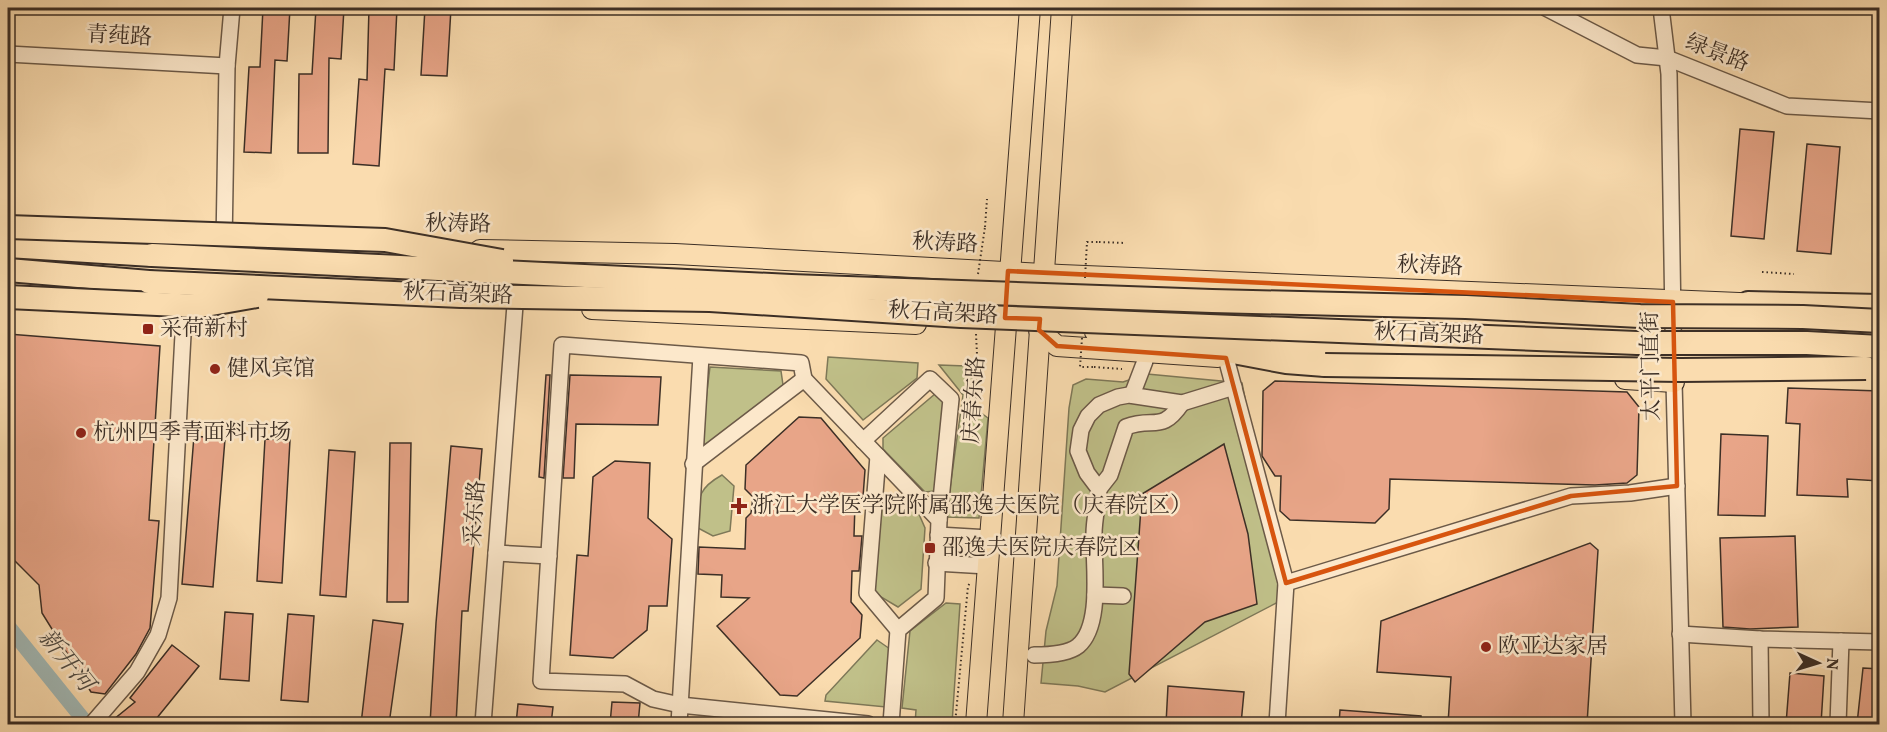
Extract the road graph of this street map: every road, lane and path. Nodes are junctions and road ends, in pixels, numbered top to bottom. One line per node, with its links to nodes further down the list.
1 (232, 8): 8 (street)
2 (1029, 8): 19 (main road, 庆春东路)
3 (1062, 8): 21 (main road)
4 (1546, 8): 7 (street, 绿景路)
5 (1661, 8): 7 (street, 太平门直街)
6 (8, 54): 8 (street, 青莼路)
7 (1667, 58): 9 (street, 绿景路); 28 (street, 太平门直街)
8 (227, 66): 16 (street)
9 (1880, 111)
10 (987, 199): 12 (path)
11 (8, 227): 23 (highway, bridge)
12 (985, 227)
13 (8, 232): 16 (main road, 秋涛路)
14 (1099, 242): 15 (path)
15 (1126, 243)
16 (224, 244): 19 (main road, 秋涛路)
17 (8, 246): 23 (highway, 秋石高架路, bridge)
18 (8, 270): 25 (highway, 秋石高架路, bridge)
19 (1008, 271): 21 (main road, 秋涛路); 34 (main road, 庆春东路)
20 (1762, 272): 22 (path)
21 (1042, 274): 28 (main road, 秋涛路); 35 (main road)
22 (1794, 274)
23 (589, 276): 33 (highway, 秋石高架路, bridge)
24 (8, 287): 26 (main road)
25 (300, 288): 27 (highway, bridge); 37 (highway, 秋石高架路, bridge)
26 (185, 294): 30 (main road); 74 (street)
27 (8, 297)
28 (1673, 302): 29 (main road, 秋涛路); 40 (street, 太平门直街)
29 (1748, 303): 31 (highway); 32 (main road, 秋涛路)
30 (515, 305): 34 (main road); 60 (street, 采东路)
31 (1880, 306)
32 (1880, 311)
33 (1880, 321)
34 (1004, 328): 35 (main road); 59 (main road, 庆春东路)
35 (1039, 330): 36 (main road); 39 (main road); 80 (main road)
36 (1143, 335): 40 (main road); 44 (highway, bridge)
37 (1880, 347)
38 (701, 356): 47 (street); 55 (street); 61 (street)
39 (1226, 358): 48 (main road); 49 (street)
40 (1673, 358): 41 (main road); 48 (street, 太平门直街)
41 (1880, 359)
42 (1145, 361): 50 (street)
43 (1094, 367): 45 (path)
44 (1880, 368)
45 (1122, 369)
46 (978, 374): 51 (path)
47 (804, 379): 53 (street); 55 (street)
48 (1674, 382): 56 (street, 太平门直街)
49 (1234, 387): 52 (street); 64 (street)
50 (1132, 395): 52 (street); 57 (street)
51 (976, 403)
52 (1182, 403): 57 (street)
53 (863, 441): 54 (street); 58 (street)
54 (878, 456): 58 (street); 67 (street)
55 (693, 464): 73 (street)
56 (1677, 486): 64 (street); 68 (street, 太平门直街)
57 (1100, 489): 65 (street)
58 (938, 527): 59 (street); 62 (street)
59 (989, 538): 63 (main road, 庆春东路)
60 (496, 553): 61 (street); 75 (street, 采东路)
61 (549, 556): 73 (street)
62 (936, 563): 63 (street); 67 (street)
63 (987, 566): 79 (main road, 庆春东路)
64 (1286, 583): 81 (street)
65 (1095, 595): 66 (street); 72 (street)
66 (1123, 596)
67 (898, 630): 78 (street)
68 (1680, 634): 69 (street); 82 (street, 太平门直街)
69 (1760, 639): 70 (street); 83 (street)
70 (1841, 641): 71 (street); 84 (street)
71 (1880, 642)
72 (1034, 655)
73 (680, 705): 76 (street); 77 (street)
74 (94, 722)
75 (483, 724)
76 (678, 724)
77 (868, 724)
78 (891, 724)
79 (976, 724)
80 (1013, 724)
81 (1277, 724)
82 (1683, 724)
83 (1761, 724)
84 (1838, 724)

